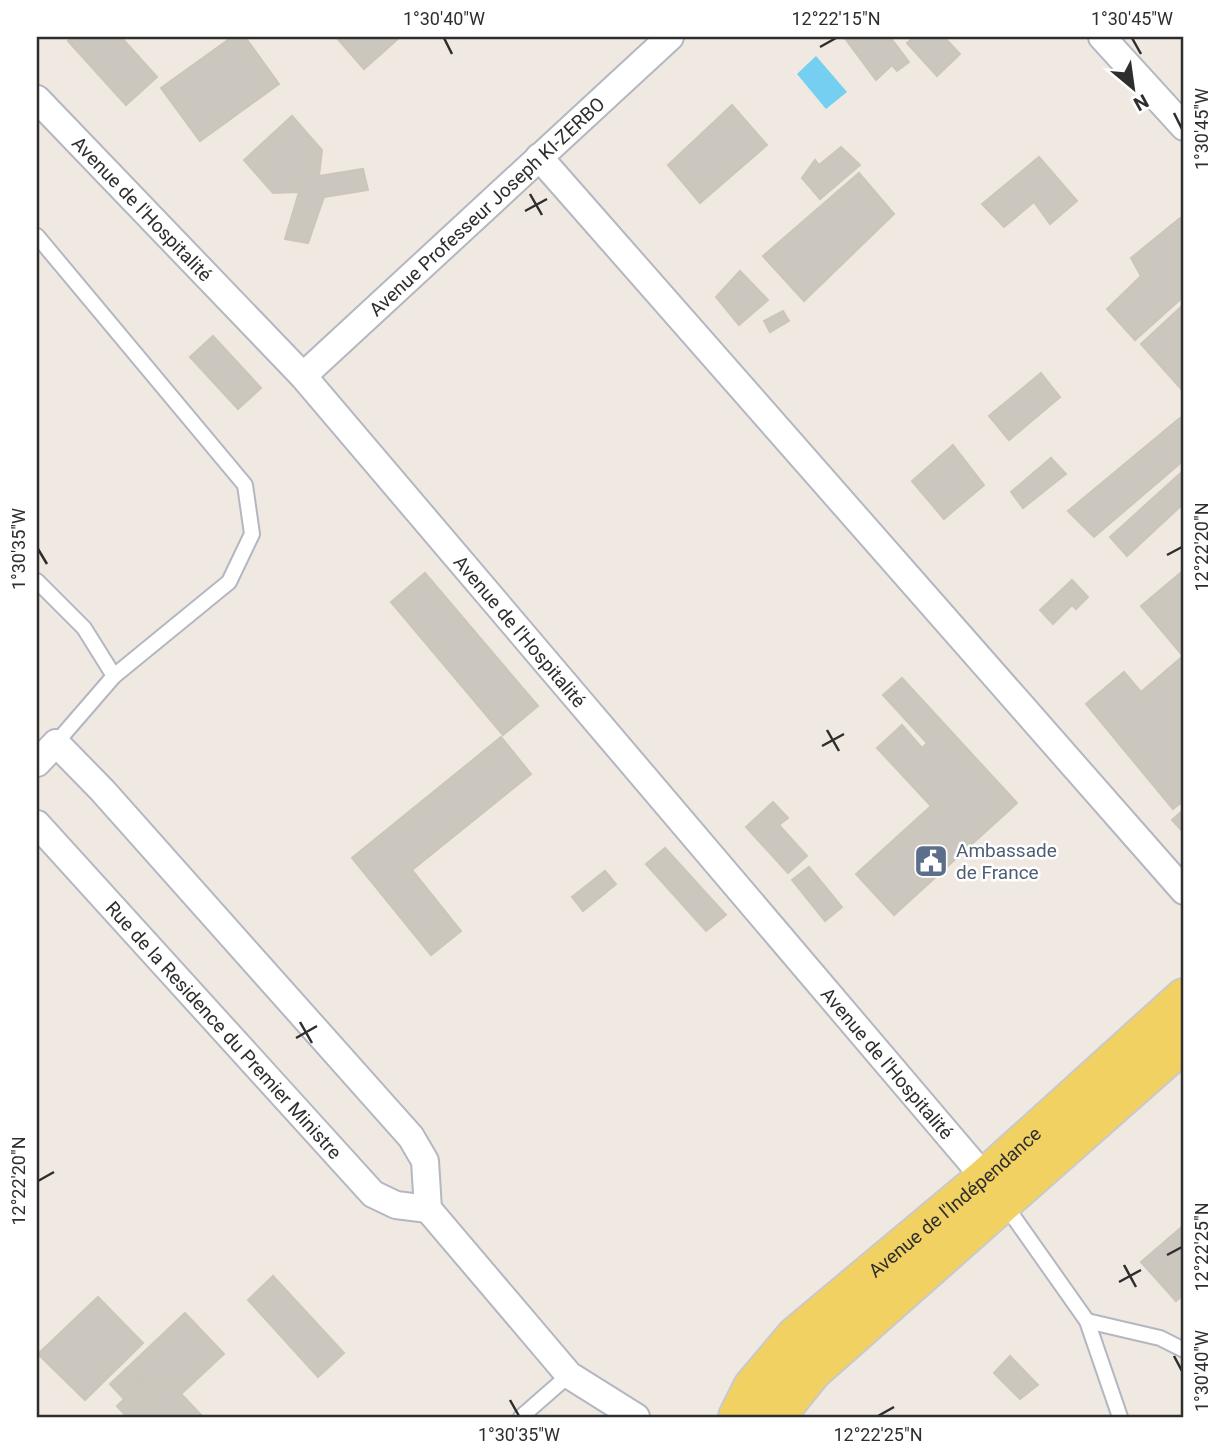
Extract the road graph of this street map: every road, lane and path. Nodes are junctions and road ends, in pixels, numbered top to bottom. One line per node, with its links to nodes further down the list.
1 (670, 37): 5 (street, Avenue Professeur Joseph KI-ZERBO)
2 (1102, 37): 4 (street)
3 (37, 99): 7 (street, Avenue de l'Hospitalité)
4 (1184, 127)
5 (539, 157): 7 (street, Avenue Professeur Joseph KI-ZERBO); 13 (street)
6 (37, 236): 9 (lane)
7 (303, 376): 16 (street, Avenue de l'Hospitalité)
8 (37, 581): 9 (lane)
9 (114, 676): 10 (lane)
10 (56, 743): 11 (street); 17 (street)
11 (37, 763)
12 (37, 824): 17 (street, Rue de la Residence du Premier Ministre)
13 (1184, 891)
14 (1184, 998): 16 (main road, Avenue de l'Indépendance)
15 (1184, 1042): 16 (main road, Avenue de l'Indépendance)
16 (994, 1189): 18 (lane); 23 (main road, Avenue de l'Indépendance); 24 (main road, Avenue de l'Indépendance)
17 (428, 1209): 20 (street)
18 (1087, 1321): 19 (lane); 25 (lane)
19 (1184, 1350)
20 (569, 1375): 21 (lane); 22 (street)
21 (521, 1417)
22 (636, 1417)
23 (738, 1417)
24 (775, 1417)
25 (1121, 1417)

